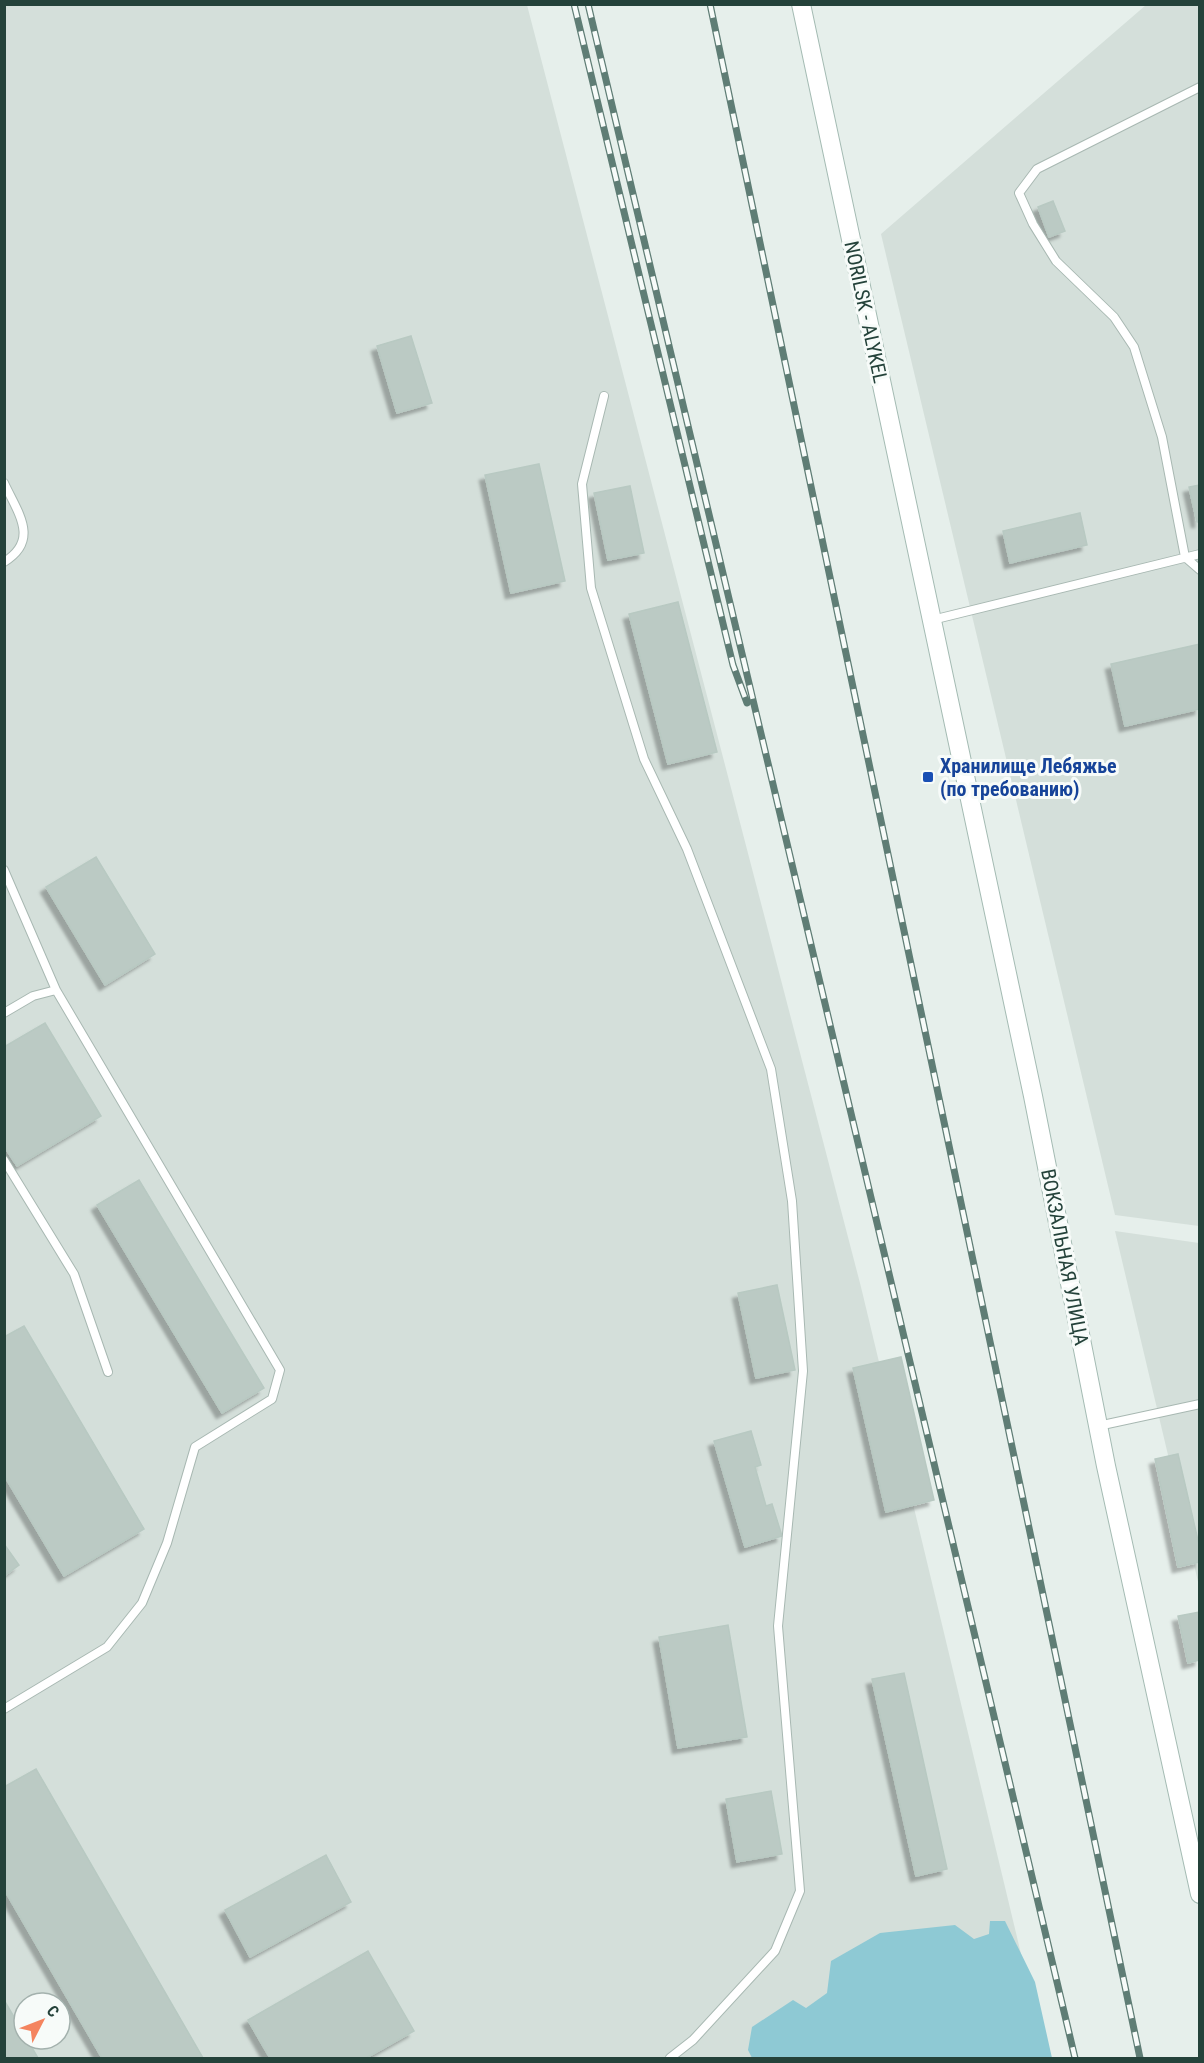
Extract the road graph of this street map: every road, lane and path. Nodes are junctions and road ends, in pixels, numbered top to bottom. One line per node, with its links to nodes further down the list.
1 (801, 4): 9 (main road, NORILSK - ALYKEL)
2 (1200, 87): 6 (lane)
3 (604, 396): 19 (lane)
4 (4, 483): 7 (lane)
5 (1200, 554): 6 (lane)
6 (1185, 557): 8 (lane); 9 (lane)
7 (4, 562)
8 (1200, 570)
9 (931, 620): 16 (main road, ВОКЗАЛЬНАЯ УЛИЦА)
10 (4, 870): 11 (lane)
11 (56, 990): 12 (lane); 17 (lane)
12 (4, 1013)
13 (4, 1160): 14 (lane)
14 (108, 1372)
15 (1200, 1404): 16 (lane)
16 (1098, 1426): 18 (main road, ВОКЗАЛЬНАЯ УЛИЦА)
17 (4, 1710)
18 (1200, 1894)
19 (670, 2058)

